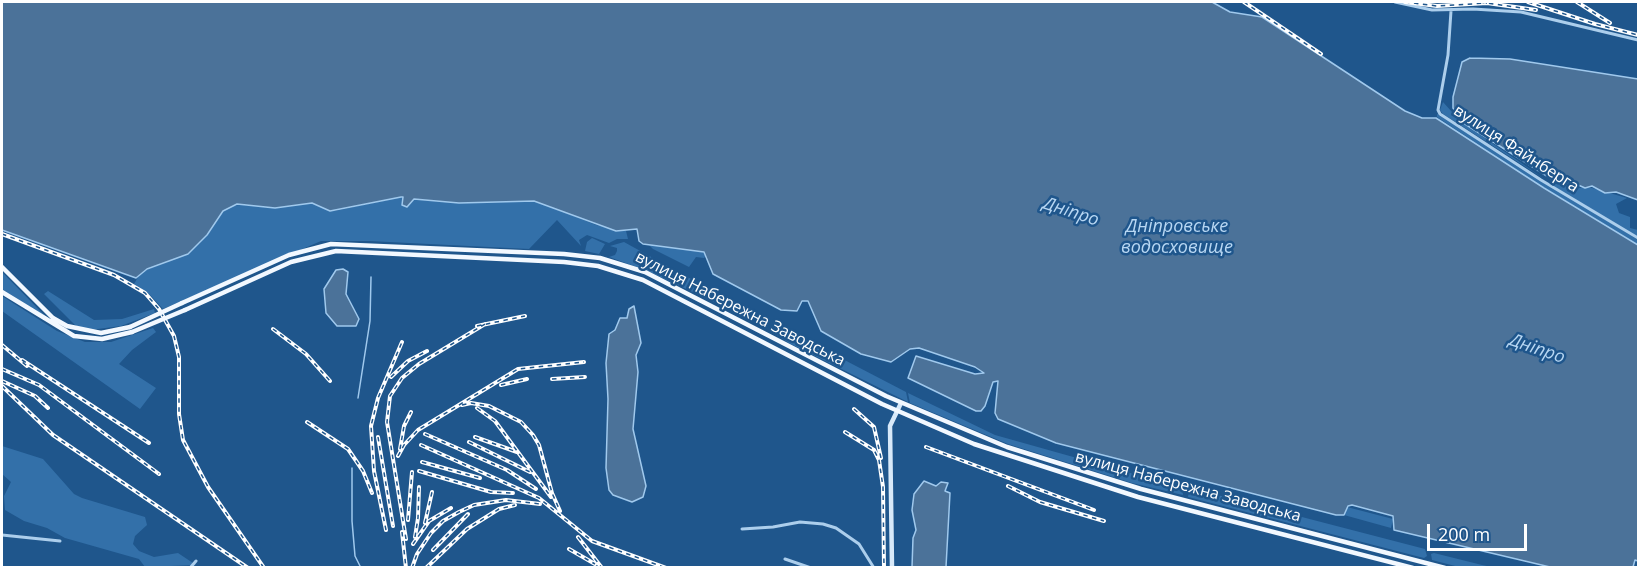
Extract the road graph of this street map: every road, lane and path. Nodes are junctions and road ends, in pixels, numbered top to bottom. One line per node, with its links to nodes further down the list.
1 (1395, 2): 2 (street)
2 (1451, 11): 3 (street); 4 (street, вулиця Файнберга)
3 (1638, 40)
4 (1638, 238)
5 (2, 267): 7 (main road, вулиця Набережна Заводська)
6 (2, 292): 7 (main road, вулиця Набережна Заводська)
7 (131, 330): 8 (main road, вулиця Набережна Заводська, bridge); 9 (main road, вулиця Набережна Заводська, bridge)
8 (901, 403): 9 (street); 20 (main road, вулиця Набережна Заводська)
9 (897, 411): 18 (street); 19 (main road, вулиця Набережна Заводська)
10 (741, 529): 17 (street)
11 (2, 535): 12 (street)
12 (60, 541)
13 (785, 559): 16 (street)
14 (196, 561): 15 (street)
15 (190, 567)
16 (811, 567)
17 (874, 567)
18 (892, 567)
19 (1413, 567)
20 (1445, 567)

